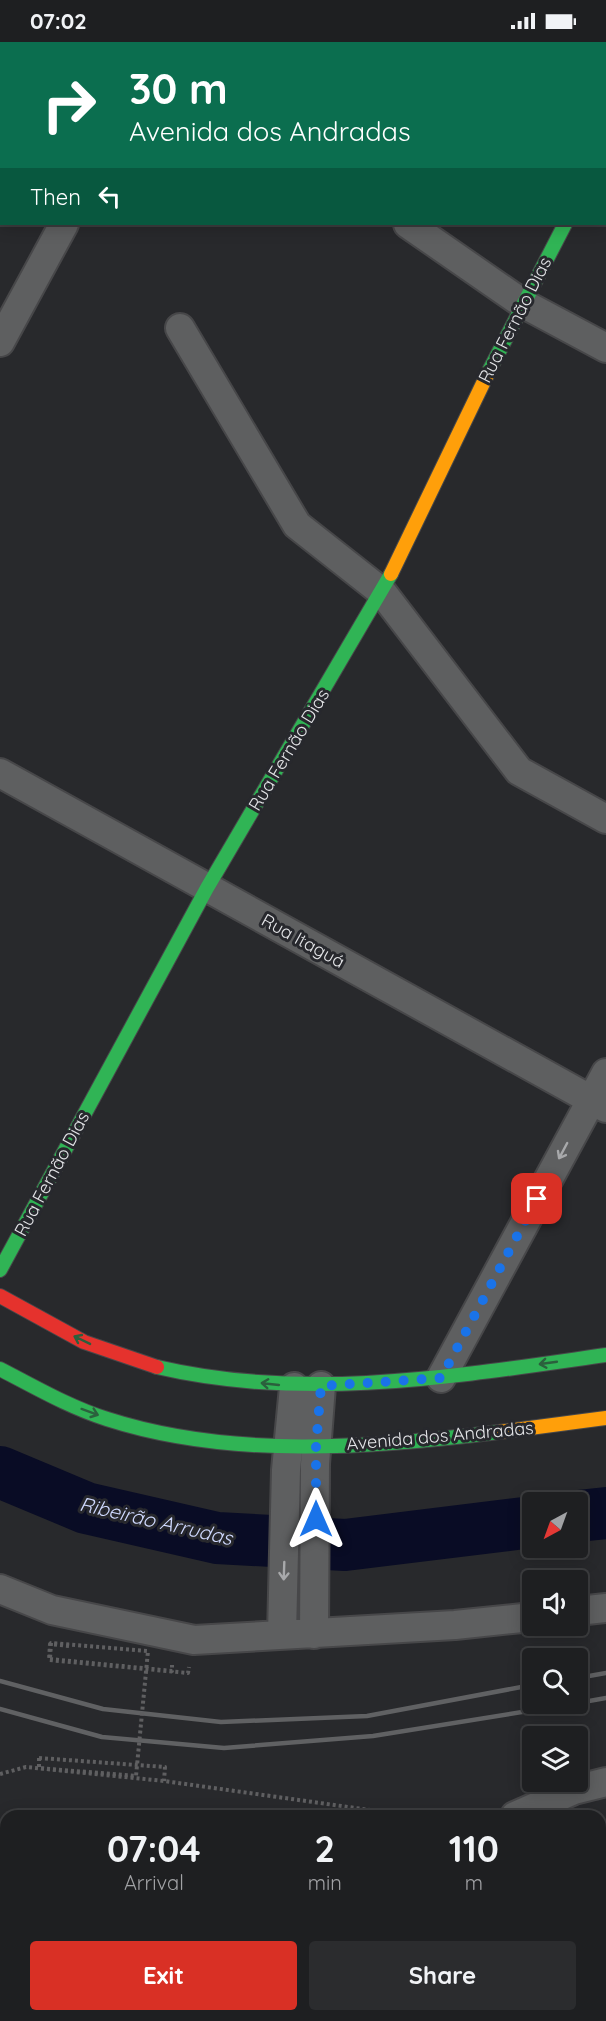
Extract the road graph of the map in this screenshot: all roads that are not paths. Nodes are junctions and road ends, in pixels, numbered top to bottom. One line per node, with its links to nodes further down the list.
1 (63, 225): 5 (street)
2 (409, 225): 4 (street)
3 (563, 225): 4 (main road, Rua Fernão Dias)
4 (522, 303): 7 (street); 8 (main road, Rua Fernão Dias)
5 (3, 328)
6 (180, 328): 8 (street)
7 (606, 348)
8 (382, 592): 10 (street); 11 (main road, Rua Fernão Dias)
9 (0, 773): 11 (street, Rua Itaguá)
10 (606, 819)
11 (207, 888): 13 (street, Rua Itaguá); 14 (main road, Rua Fernão Dias)
12 (606, 1073): 13 (street)
13 (599, 1104): 18 (street, one-way to 18)
14 (0, 1270)
15 (0, 1296): 19 (main road, one-way to 15)
16 (606, 1355): 18 (main road, one-way to 18)
17 (0, 1369): 21 (main road, Avenida dos Andradas, one-way to 21)
18 (441, 1378): 19 (main road)
19 (307, 1386): 21 (street)
20 (606, 1418): 21 (main road, Avenida dos Andradas)
21 (301, 1457): 26 (street, one-way to 26); 27 (street)
22 (0, 1589): 26 (street)
23 (606, 1608): 24 (street)
24 (588, 1610)
25 (522, 1618): 27 (street)
26 (282, 1621): 27 (street)
27 (315, 1622)
28 (606, 1782): 29 (street)
29 (529, 1810)

